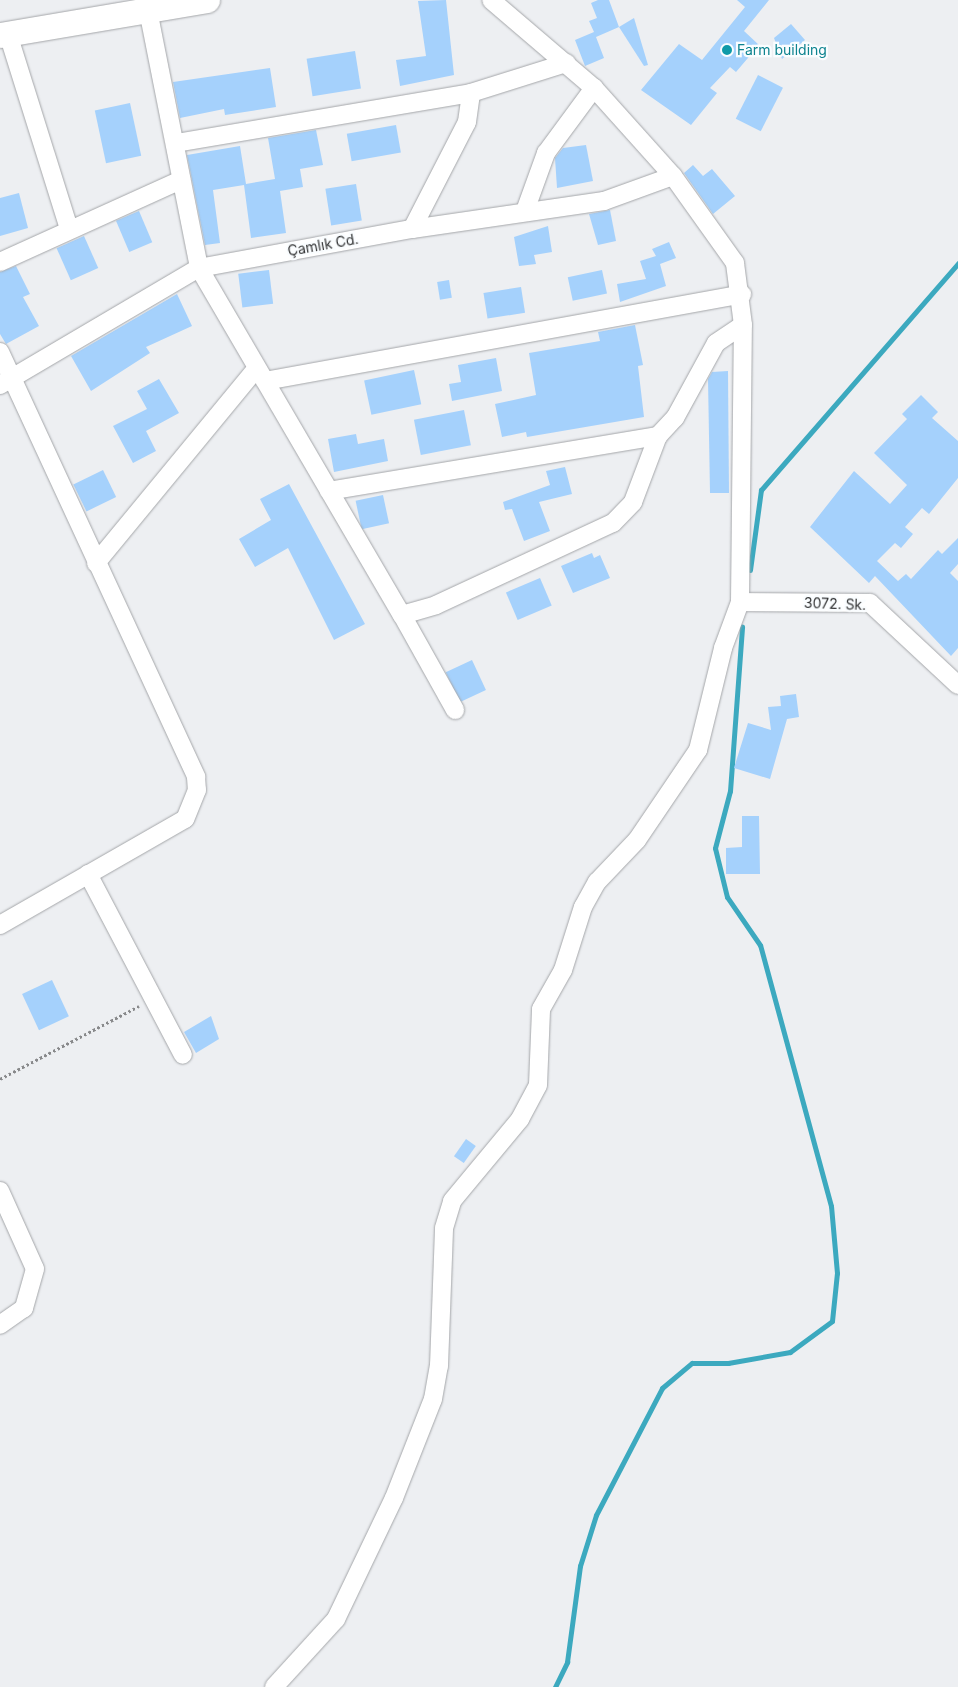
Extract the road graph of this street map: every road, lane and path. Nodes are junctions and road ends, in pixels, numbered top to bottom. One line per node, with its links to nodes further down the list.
1 (207, 0): 3 (street)
2 (491, 0): 5 (street)
3 (148, 10): 4 (street); 8 (street)
4 (4, 34): 12 (street)
5 (566, 63): 6 (street); 7 (street)
6 (594, 88): 9 (street); 11 (street)
7 (471, 93): 8 (street); 13 (street)
8 (176, 143): 10 (street)
9 (673, 176): 11 (street, Çamlık Cd.); 16 (street)
10 (181, 180): 12 (street); 15 (street)
11 (525, 211): 13 (street, Çamlık Cd.)
12 (69, 229): 14 (street)
13 (412, 229): 15 (street, Çamlık Cd.)
14 (0, 262)
15 (199, 268): 19 (street); 20 (street, Çamlık Cd.)
16 (742, 294): 17 (street); 19 (street)
17 (743, 326): 21 (street); 24 (street)
18 (0, 352): 20 (street)
19 (261, 375): 22 (street); 23 (street)
20 (6, 382): 23 (street)
21 (658, 436): 22 (street); 25 (street)
22 (329, 491): 25 (street)
23 (96, 563): 28 (street)
24 (740, 602): 26 (street, 3072. Sk.); 35 (street)
25 (402, 615): 27 (street)
26 (958, 685)
27 (454, 710)
28 (88, 874): 29 (street); 30 (street)
29 (0, 925)
30 (154, 999): 31 (street); 32 (path)
31 (183, 1055)
32 (0, 1079)
33 (0, 1192): 34 (street)
34 (0, 1325)
35 (274, 1687)

